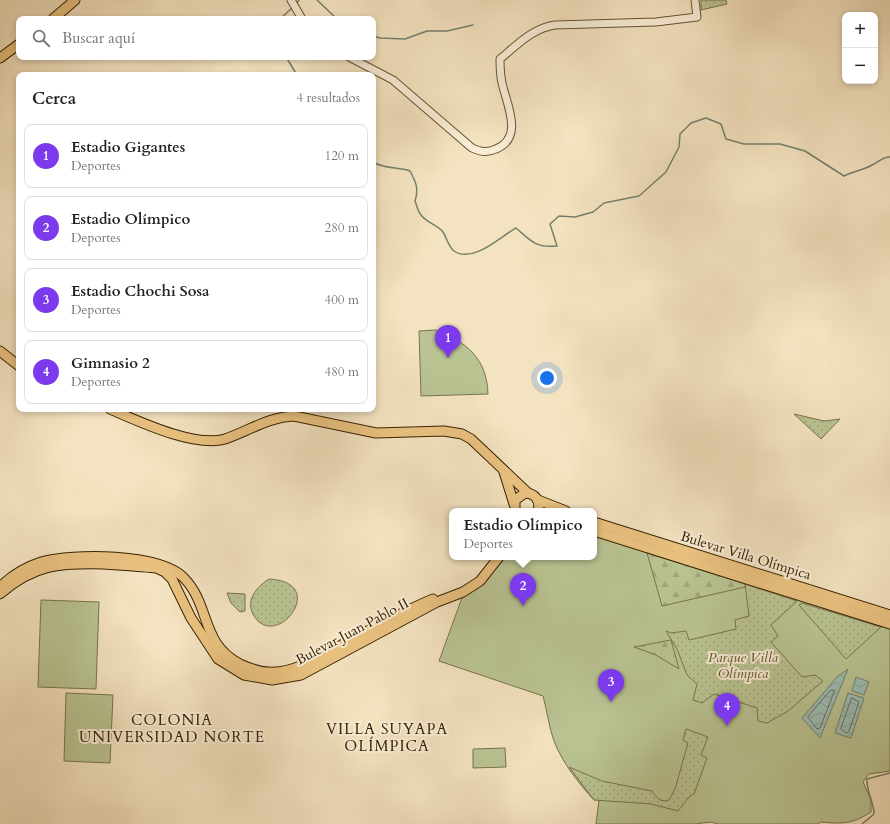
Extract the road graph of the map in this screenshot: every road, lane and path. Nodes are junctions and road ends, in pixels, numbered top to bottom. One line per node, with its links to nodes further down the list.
1 (75, 0): 4 (main road)
2 (291, 0): 5 (street)
3 (696, 0): 8 (street)
4 (56, 16)
5 (300, 16)
6 (16, 46): 7 (main road)
7 (0, 58)
8 (355, 60)
9 (0, 351): 10 (main road)
10 (16, 364)
11 (118, 412): 12 (main road)
12 (503, 471): 13 (main road); 15 (main road)
13 (528, 493): 14 (main road); 15 (main road)
14 (538, 500): 16 (main road); 17 (main road)
15 (515, 507)
16 (538, 508)
17 (558, 508)
18 (597, 523): 26 (main road, Bulevar Villa Olímpica)
19 (597, 532): 28 (main road, Bulevar Villa Olímpica)
20 (488, 560): 25 (main road, Bulevar Juan Pablo II)
21 (496, 560): 27 (main road, Bulevar Juan Pablo II)
22 (0, 587): 25 (main road, Bulevar Juan Pablo II)
23 (0, 594): 24 (main road, Bulevar Juan Pablo II)
24 (182, 602): 25 (main road); 27 (main road, Bulevar Juan Pablo II)
25 (202, 611): 27 (main road)
26 (890, 614)
27 (191, 618)
28 (890, 624)

